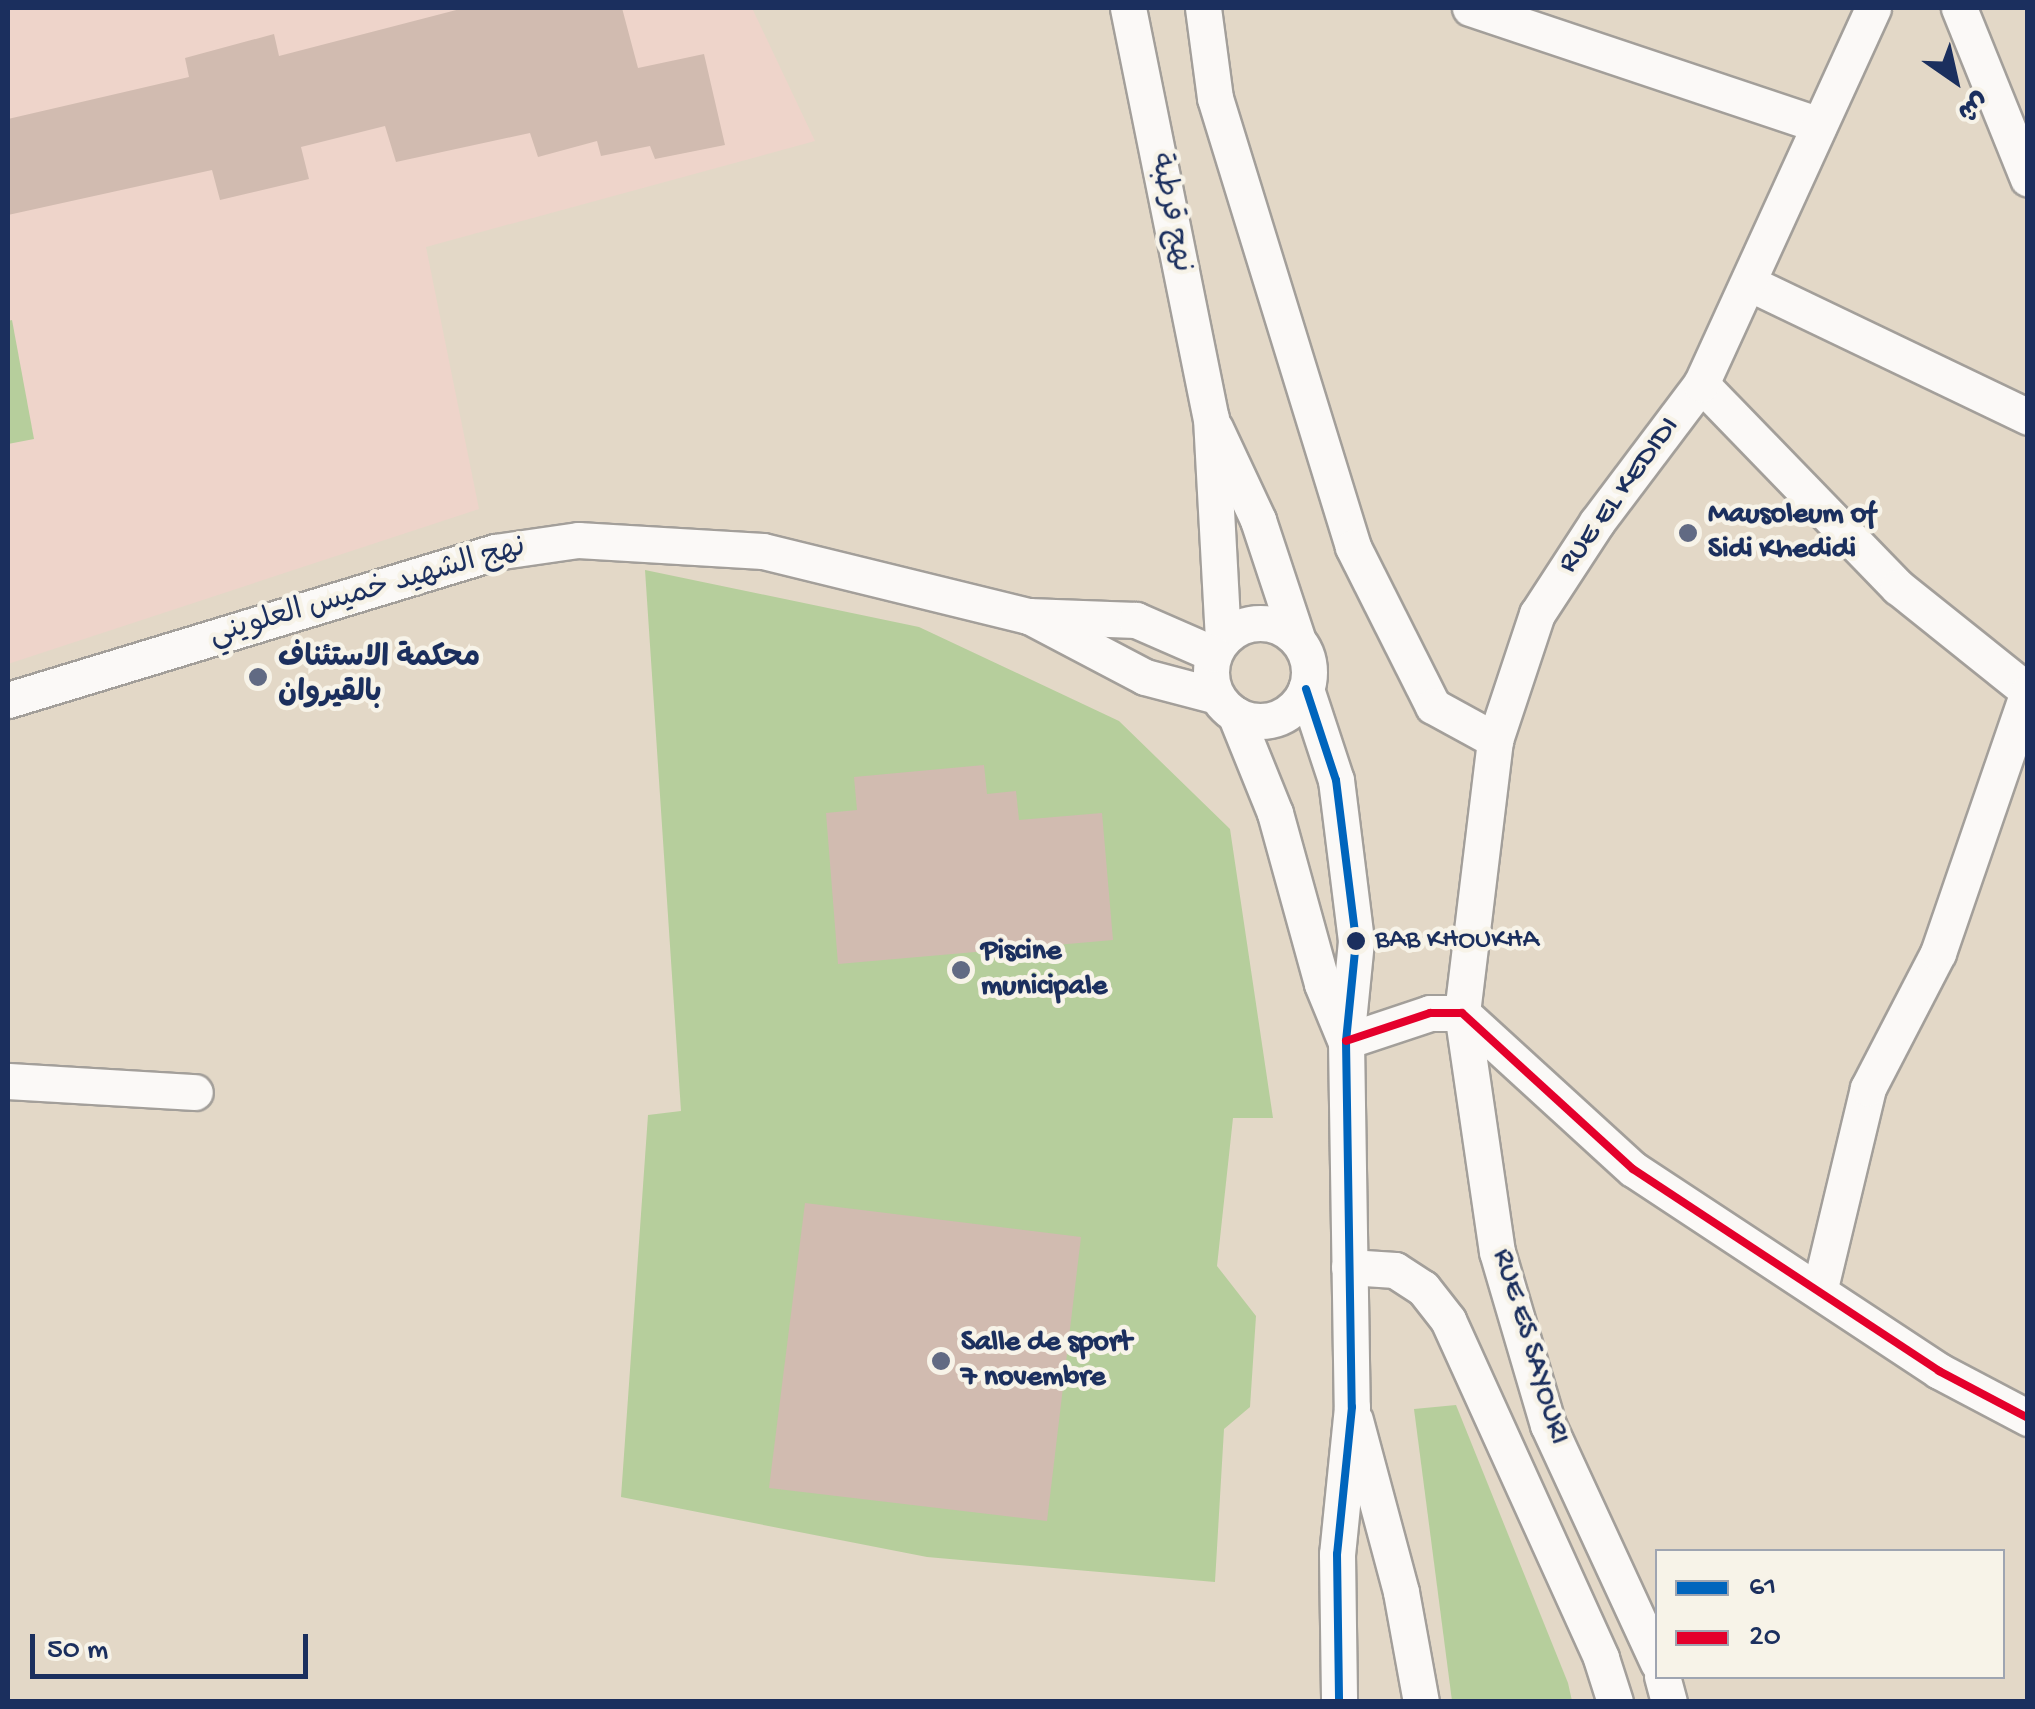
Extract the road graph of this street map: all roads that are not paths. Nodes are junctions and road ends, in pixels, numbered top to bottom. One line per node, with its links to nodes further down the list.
1 (1128, 8): 11 (street, نهج قرطبة)
2 (1202, 8): 19 (street)
3 (1470, 8): 6 (street)
4 (1873, 8): 6 (street, RUE EL KEDIDI)
5 (1958, 8): 7 (street)
6 (1819, 126): 8 (street, RUE EL KEDIDI)
7 (2028, 179)
8 (1751, 284): 9 (street, RUE EL KEDIDI); 10 (street)
9 (1701, 384): 16 (street); 19 (street, RUE EL KEDIDI)
10 (2028, 417)
11 (1210, 418): 13 (street, نهج قرطبة); 14 (street, نهج قرطبة)
12 (1028, 616): 14 (street, نهج الشهيد خميس العلويني); 17 (street, نهج الشهيد خميس العلويني); 18 (street, نهج الشهيد خميس العلويني)
13 (1298, 641): 14 (street); 15 (street)
14 (1218, 647): 18 (street)
15 (1306, 689): 18 (street); 21 (street)
16 (2028, 692): 25 (street)
17 (8, 700)
18 (1226, 705): 21 (street)
19 (1495, 740): 20 (street, RUE EL KEDIDI)
20 (1462, 1013): 21 (street); 25 (street); 28 (street, RUE ES SAYOURI)
21 (1346, 1041): 24 (street)
22 (8, 1080): 23 (street)
23 (195, 1092)
24 (1349, 1267): 26 (street); 31 (street)
25 (1820, 1288): 27 (street)
26 (1352, 1408): 29 (street); 30 (street)
27 (2028, 1418)
28 (1655, 1656)
29 (1339, 1702)
30 (1421, 1702)
31 (1615, 1702)

